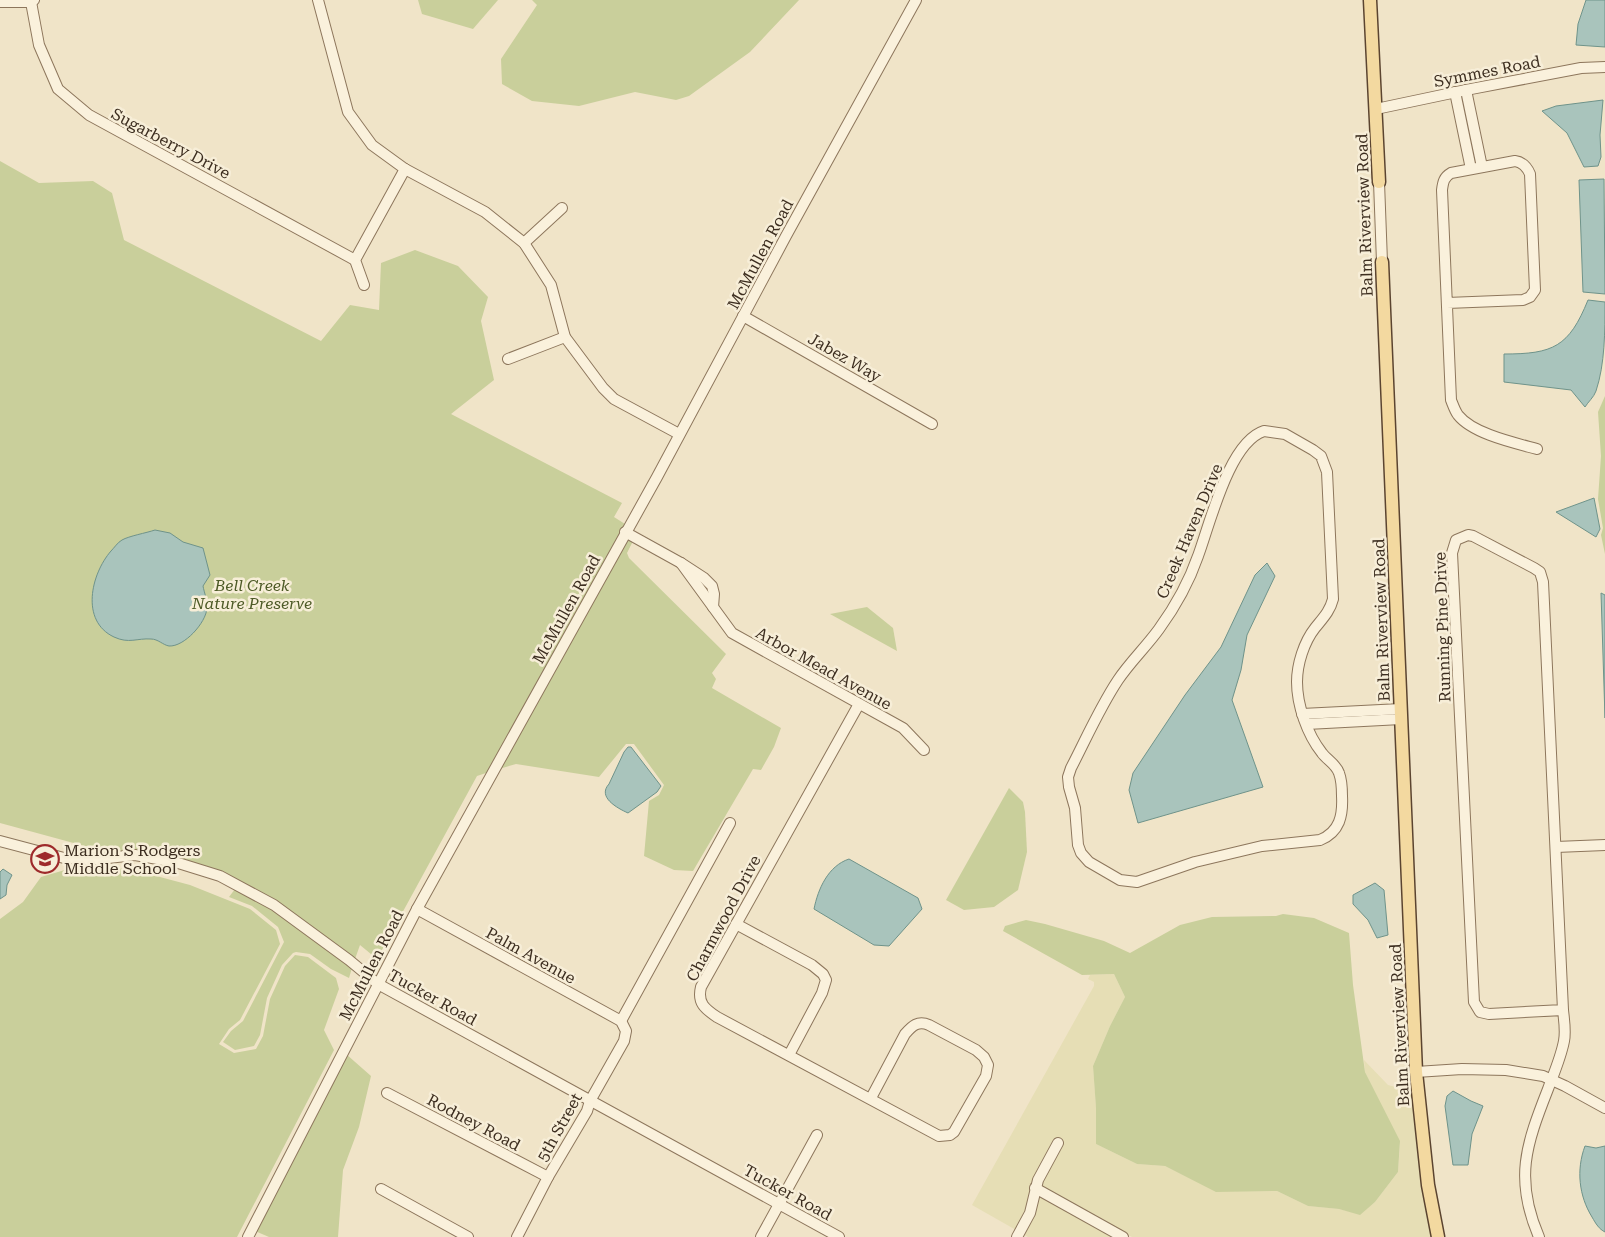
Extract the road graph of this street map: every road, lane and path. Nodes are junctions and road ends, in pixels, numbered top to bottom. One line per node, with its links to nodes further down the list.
1 (318, 0): 10 (street)
2 (916, 0): 18 (street, McMullen Road)
3 (1370, 0): 8 (main road, Balm Riverview Road)
4 (33, 1): 5 (street); 14 (street, Sugarberry Drive)
5 (0, 2)
6 (1605, 67): 7 (street, Symmes Road)
7 (1460, 91): 8 (street, Symmes Road); 9 (street)
8 (1376, 109): 11 (main road, Balm Riverview Road)
9 (1477, 168): 17 (street); 17 (street)
10 (405, 169): 13 (street); 14 (street)
11 (1379, 182): 15 (street, Balm Riverview Road)
12 (562, 208): 13 (street)
13 (524, 243): 19 (street)
14 (356, 260): 16 (street)
15 (1382, 262): 28 (main road, Balm Riverview Road)
16 (364, 285)
17 (1447, 303): 23 (street)
18 (743, 316): 21 (street, Jabez Way); 22 (street, McMullen Road)
19 (565, 337): 20 (street); 22 (street)
20 (508, 359)
21 (932, 424)
22 (679, 434): 24 (street, McMullen Road)
23 (1537, 449)
24 (625, 532): 25 (street, Arbor Mead Avenue); 35 (street, McMullen Road)
25 (681, 563): 26 (street, Arbor Mead Avenue); 26 (street, Arbor Mead Avenue)
26 (713, 607): 27 (street, Arbor Mead Avenue)
27 (859, 704): 30 (street, Arbor Mead Avenue); 36 (street, Charmwood Drive)
28 (1401, 714): 29 (street); 41 (main road, Balm Riverview Road)
29 (1304, 719): 29 (street, Creek Haven Drive)
30 (924, 750)
31 (730, 824): 39 (street)
32 (0, 841): 37 (street, Tucker Road)
33 (1605, 845): 34 (street)
34 (1556, 846): 38 (street, Running Pine Drive); 38 (street, Running Pine Drive)
35 (417, 910): 37 (street, McMullen Road); 39 (street, Palm Avenue)
36 (736, 924): 40 (street); 40 (street, Charmwood Drive)
37 (378, 984): 45 (street, Tucker Road); 53 (street, McMullen Road)
38 (1563, 1010): 42 (street, Running Pine Drive)
39 (621, 1021): 45 (street, 5th Street)
40 (789, 1055): 44 (street, Charmwood Drive)
41 (1416, 1072): 42 (street); 60 (main road, Balm Riverview Road)
42 (1551, 1080): 46 (street); 61 (street, Running Pine Drive)
43 (387, 1093): 49 (street, Rodney Road)
44 (871, 1098): 44 (street, Charmwood Drive)
45 (590, 1101): 49 (street, 5th Street); 52 (street, Tucker Road)
46 (1605, 1108)
47 (817, 1135): 52 (street)
48 (1058, 1143): 50 (street)
49 (548, 1177): 55 (street, 5th Street)
50 (1036, 1188): 58 (street); 59 (street)
51 (381, 1189): 54 (street)
52 (779, 1204): 56 (street); 57 (street, Tucker Road)
53 (248, 1237)
54 (468, 1237)
55 (517, 1237)
56 (761, 1237)
57 (839, 1237)
58 (1017, 1237)
59 (1123, 1237)
60 (1438, 1237)
61 (1539, 1237)

